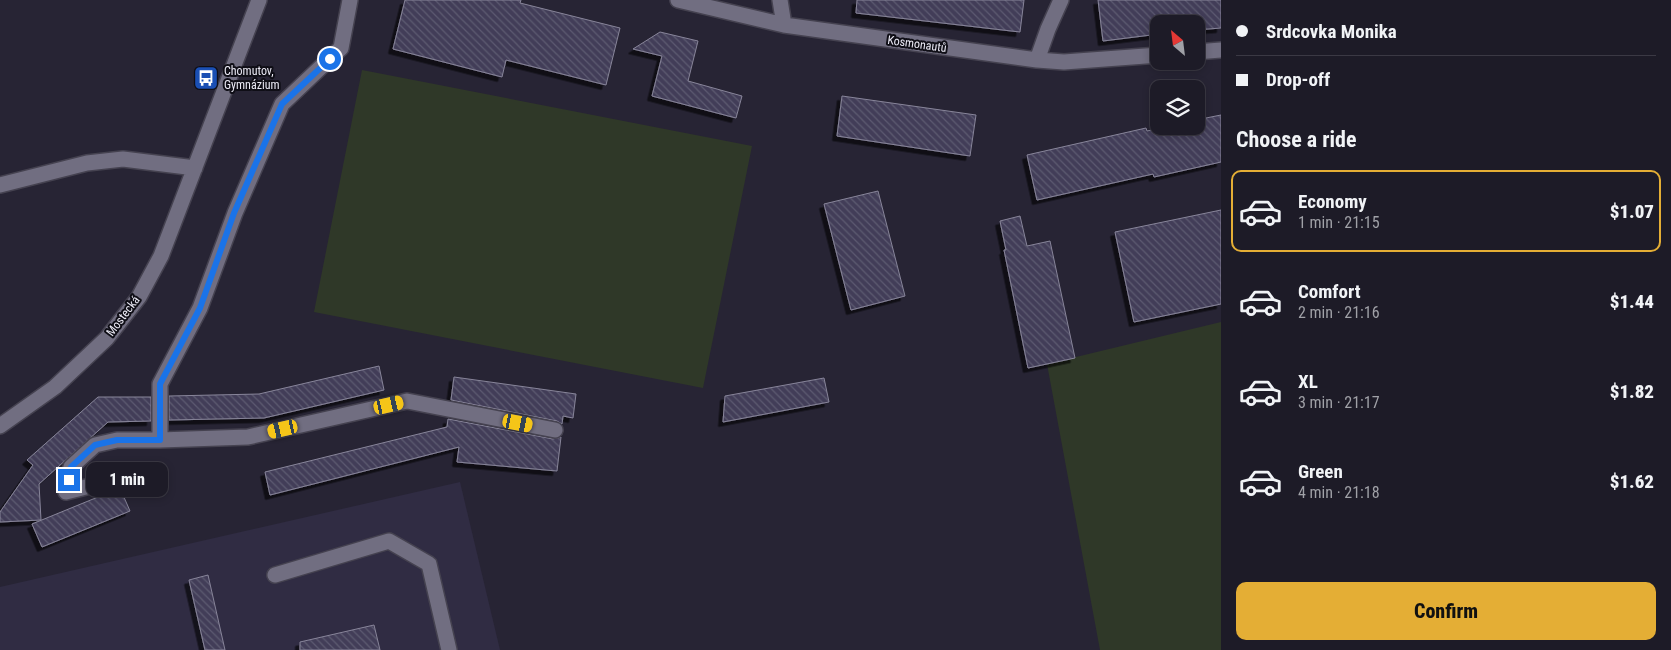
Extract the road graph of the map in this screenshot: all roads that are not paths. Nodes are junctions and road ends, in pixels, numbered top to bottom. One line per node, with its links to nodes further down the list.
1 (259, 0): 11 (street, Mostecká)
2 (350, 0): 15 (street)
3 (678, 0): 6 (street, Kosmonautů)
4 (780, 0): 6 (street)
5 (1061, 0): 10 (street)
6 (784, 25): 10 (street, Kosmonautů)
7 (1221, 50): 8 (street)
8 (1205, 51)
9 (1150, 55): 10 (street, Kosmonautů)
10 (1037, 60)
11 (194, 168): 12 (street); 13 (street, Mostecká)
12 (0, 185)
13 (0, 426)
14 (555, 430): 15 (street)
15 (160, 440): 16 (street)
16 (106, 482)
17 (275, 575): 18 (street)
18 (449, 650)

